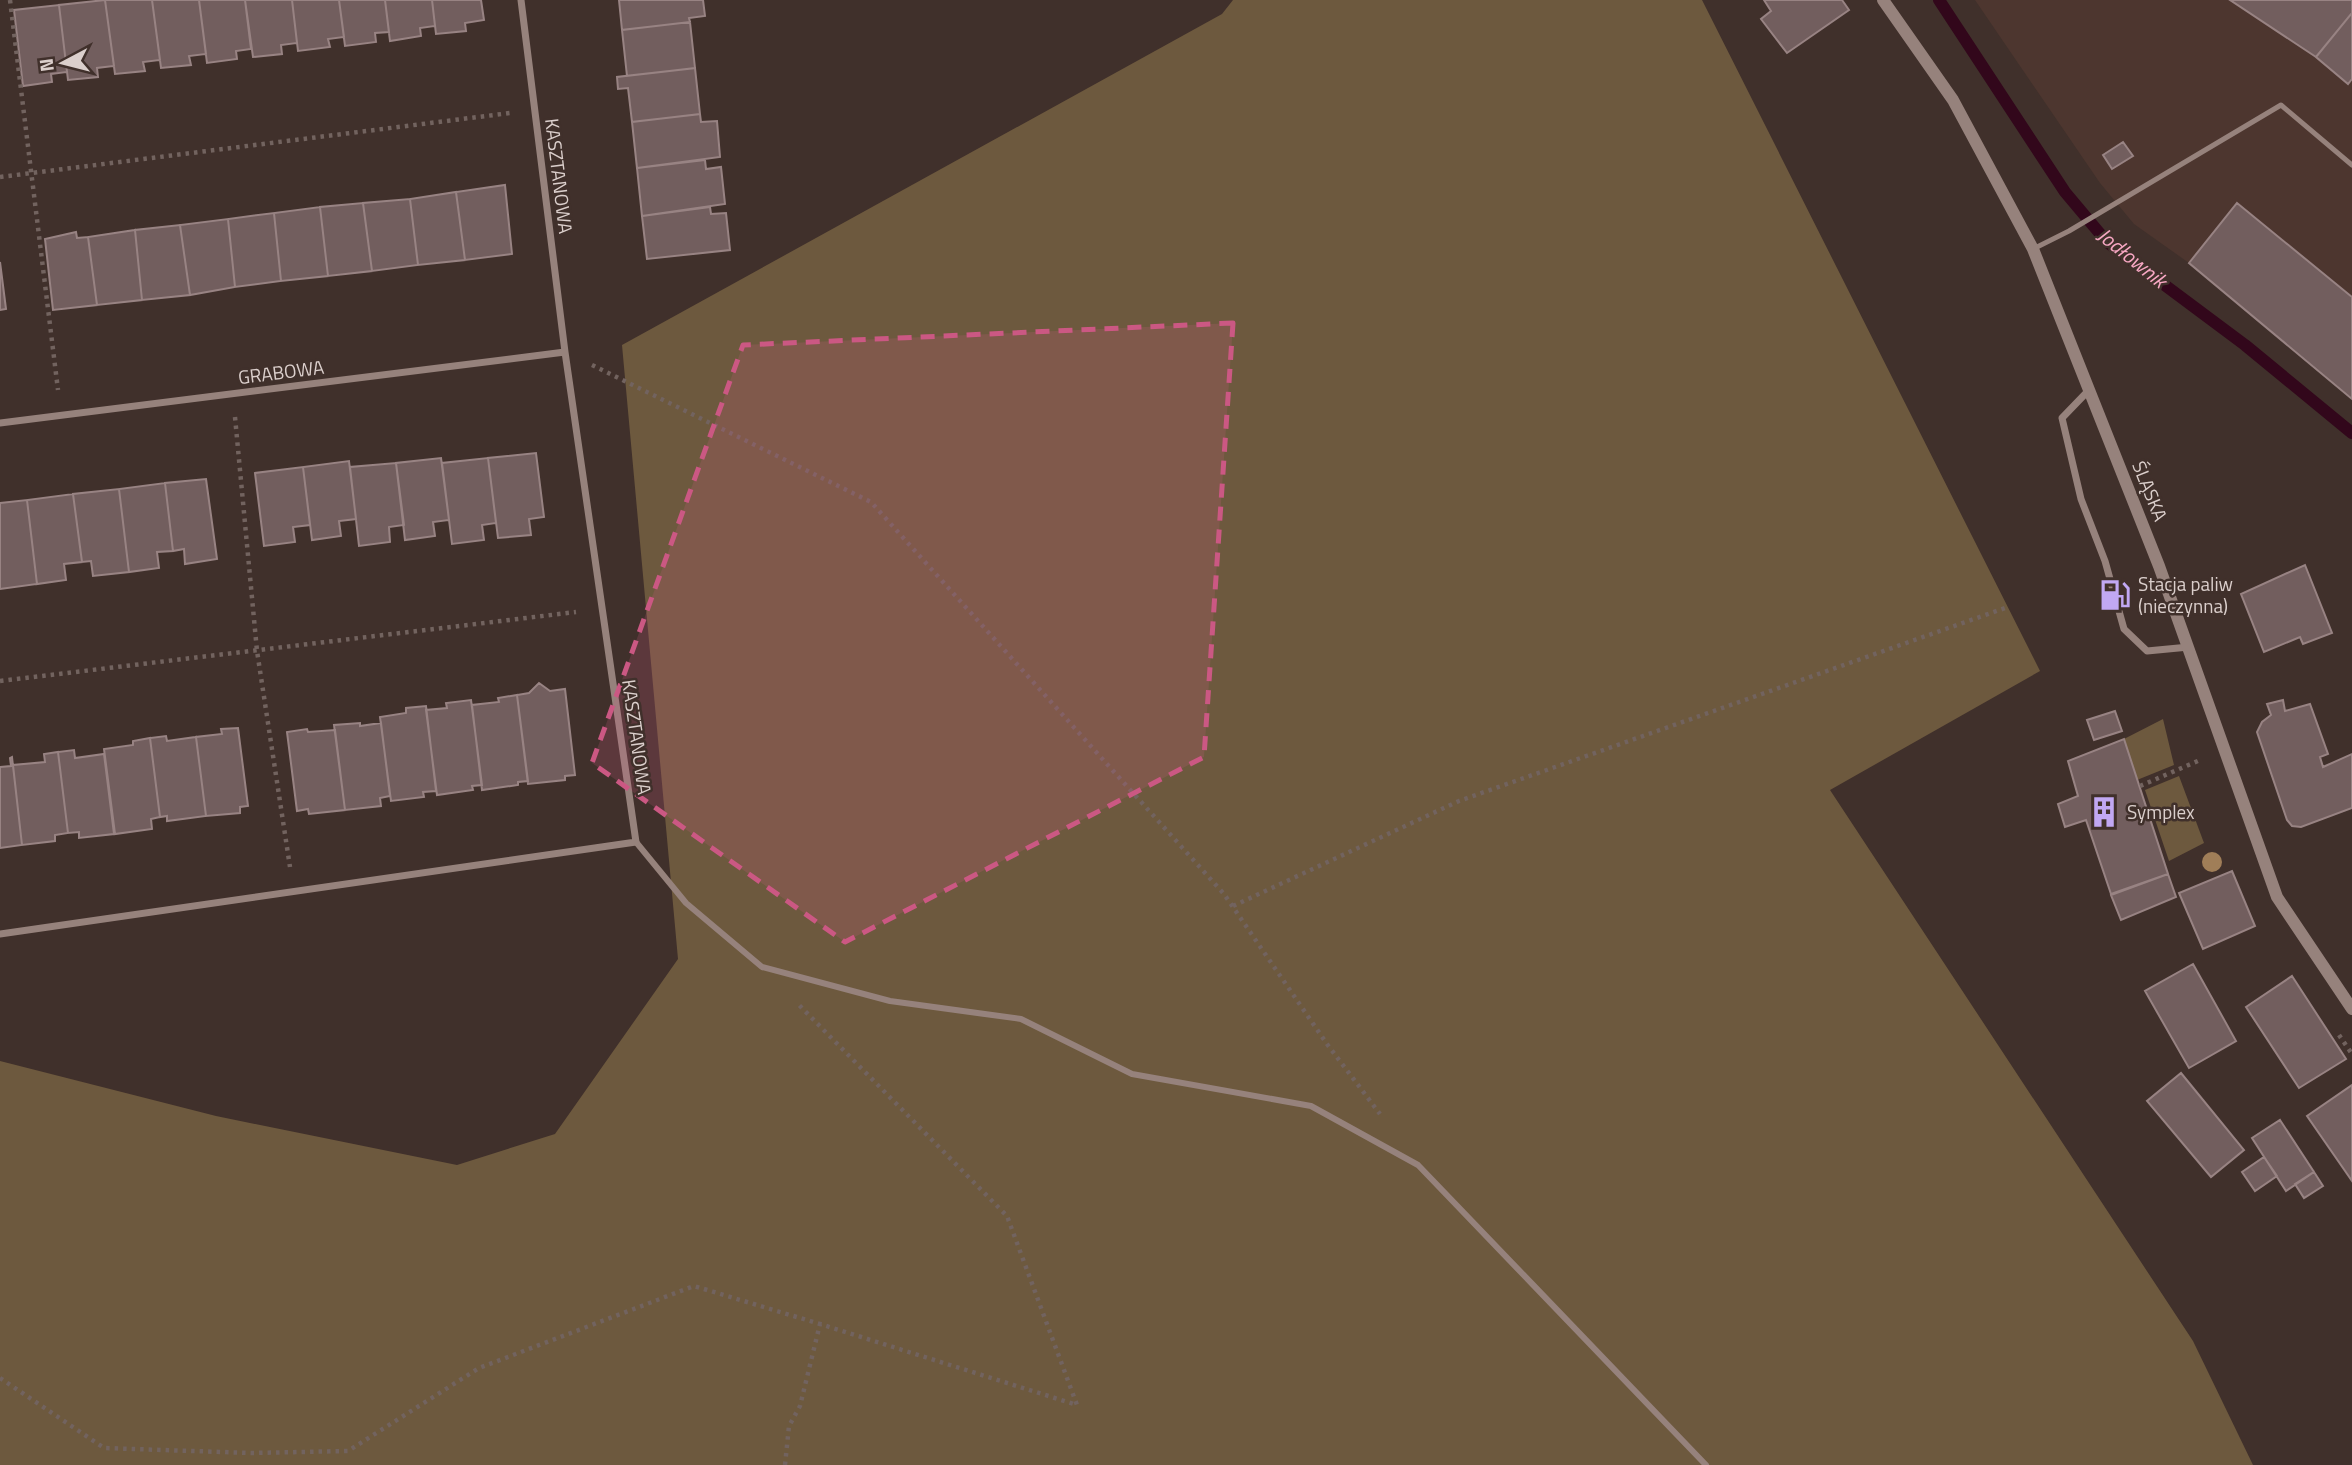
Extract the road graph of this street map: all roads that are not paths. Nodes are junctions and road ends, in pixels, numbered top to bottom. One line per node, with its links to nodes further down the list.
1 (521, 0): 5 (street, KASZTANOWA)
2 (1883, 0): 4 (street, ŚLĄSKA)
3 (2352, 165): 4 (lane)
4 (2033, 250): 6 (street, ŚLĄSKA)
5 (565, 352): 7 (street, GRABOWA); 9 (street, KASZTANOWA)
6 (2089, 390): 8 (street, ŚLĄSKA); 8 (street)
7 (0, 423)
8 (2189, 647): 11 (street, ŚLĄSKA)
9 (636, 842): 10 (street); 12 (street)
10 (0, 934)
11 (2352, 1009)
12 (1706, 1465)

